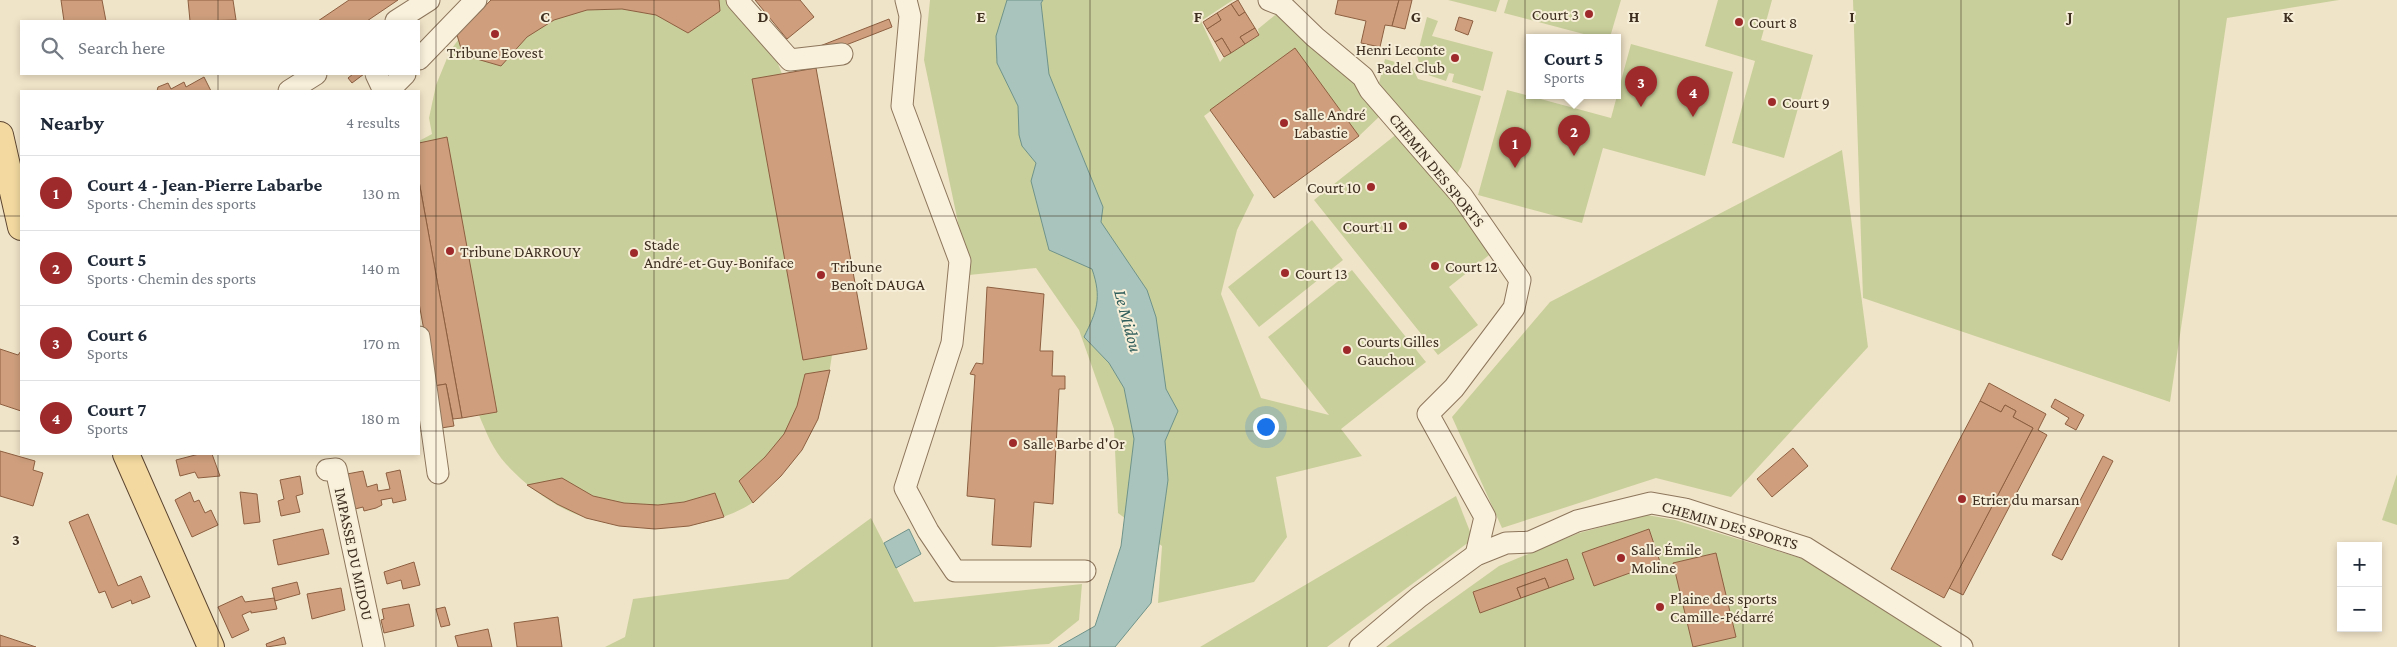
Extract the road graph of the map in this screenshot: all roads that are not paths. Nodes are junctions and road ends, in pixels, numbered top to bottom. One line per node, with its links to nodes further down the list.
1 (428, 0): 6 (street)
2 (476, 0): 8 (street)
3 (737, 0): 7 (street)
4 (906, 0): 22 (street)
5 (1269, 0): 21 (street, CHEMIN DES SPORTS)
6 (398, 20)
7 (842, 54)
8 (420, 58)
9 (314, 75): 12 (street)
10 (376, 75): 13 (street)
11 (404, 75): 14 (street)
12 (291, 90)
13 (384, 90)
14 (389, 90)
15 (0, 135): 16 (main road)
16 (20, 223)
17 (420, 344): 20 (street)
18 (126, 455): 23 (main road)
19 (327, 470): 24 (street, IMPASSE DU MIDOU)
20 (438, 473)
21 (1476, 555): 25 (street, CHEMIN DES SPORTS); 26 (street, CHEMIN DES SPORTS)
22 (1085, 571)
23 (212, 647)
24 (374, 647)
25 (1360, 647)
26 (1962, 647)

